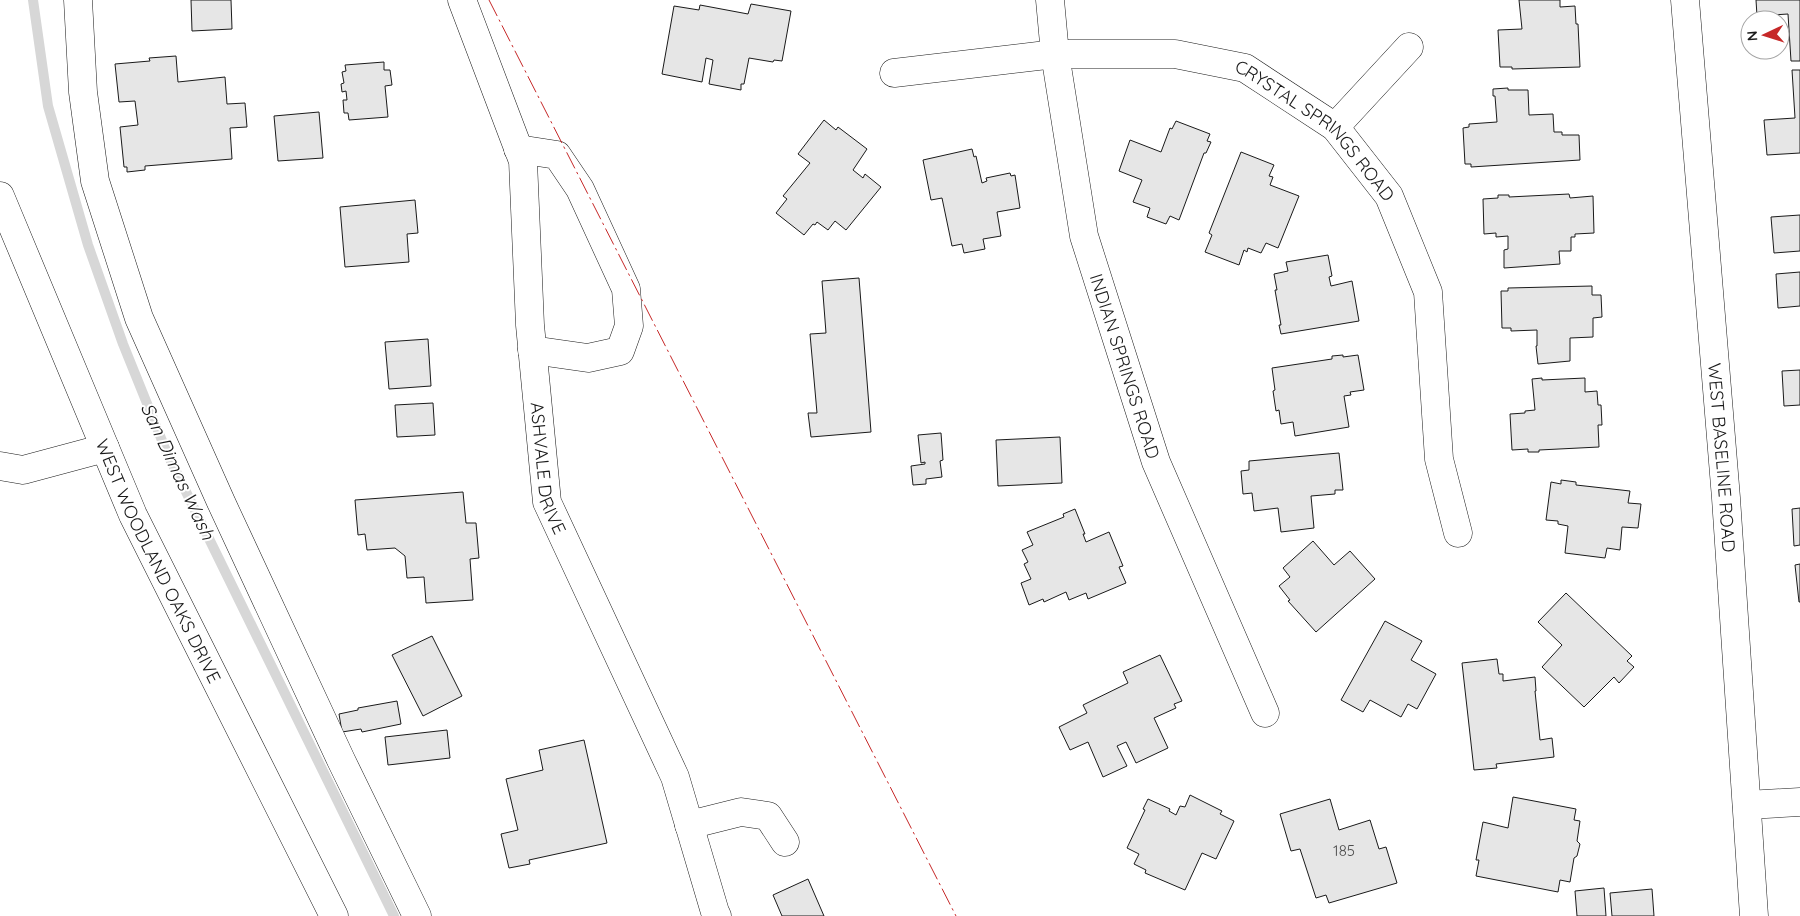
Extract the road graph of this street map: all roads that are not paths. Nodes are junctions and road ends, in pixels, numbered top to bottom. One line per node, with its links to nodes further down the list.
1 (78, 0): 21 (street)
2 (462, 0): 9 (street, ASHVALE DRIVE)
3 (1050, 0): 6 (street, INDIAN SPRINGS ROAD)
4 (1686, 0): 17 (street, WEST BASELINE ROAD)
5 (1409, 47): 8 (street)
6 (1055, 54): 7 (street, CRYSTAL SPRINGS ROAD); 8 (street, CRYSTAL SPRINGS ROAD); 15 (street, INDIAN SPRINGS ROAD)
7 (894, 72)
8 (1335, 127): 14 (street, CRYSTAL SPRINGS ROAD)
9 (518, 149): 11 (street, ASHVALE DRIVE); 11 (street)
10 (0, 196): 12 (street, WEST WOODLAND OAKS DRIVE)
11 (532, 350): 18 (street, ASHVALE DRIVE)
12 (105, 448): 13 (street); 20 (street, WEST WOODLAND OAKS DRIVE)
13 (11, 468)
14 (1458, 533)
15 (1265, 713)
16 (1800, 802): 17 (street)
17 (1747, 806): 23 (street, WEST BASELINE ROAD)
18 (689, 825): 19 (street); 22 (street, ASHVALE DRIVE)
19 (785, 842)
20 (334, 916)
21 (417, 916)
22 (717, 916)
23 (1754, 916)

